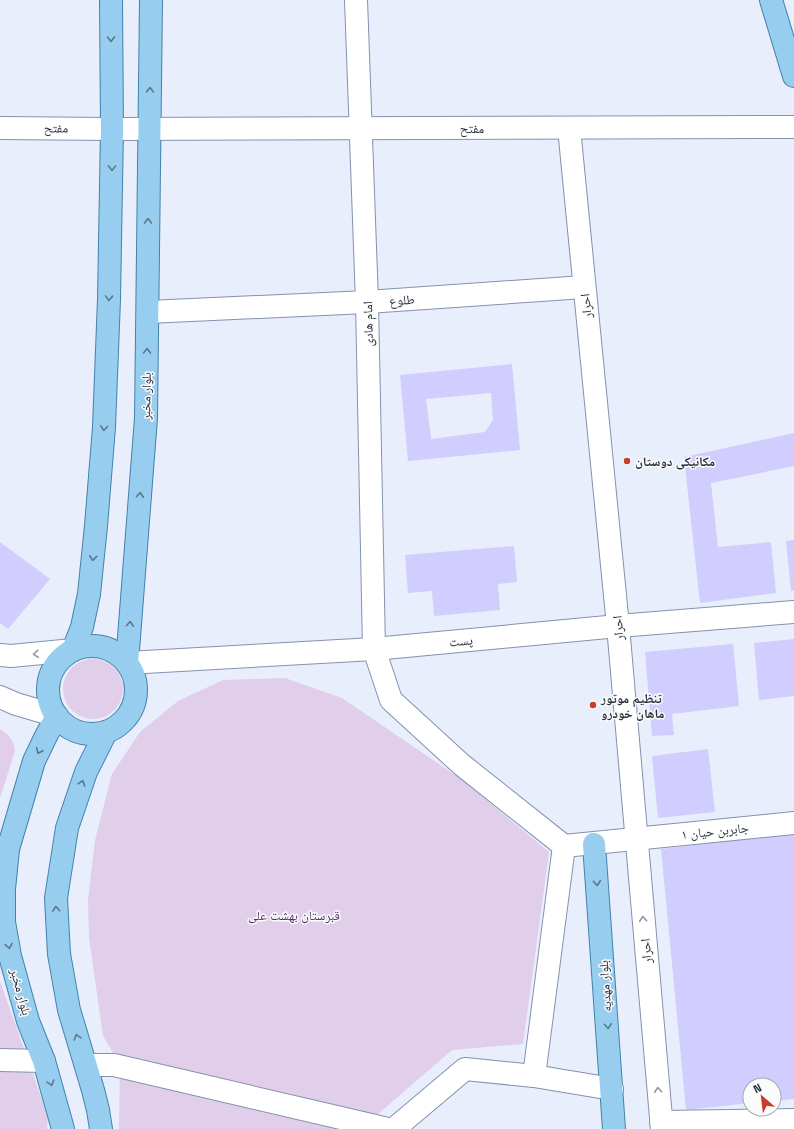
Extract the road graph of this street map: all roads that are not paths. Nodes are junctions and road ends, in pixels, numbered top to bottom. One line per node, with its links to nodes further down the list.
1 (111, 0): 10 (main road, one-way to 10)
2 (151, 0): 11 (main road, بلوار مخبر, one-way to 2)
3 (356, 0): 8 (street, امام هادی)
4 (771, 0): 5 (main road)
5 (794, 76)
6 (794, 127): 9 (street, مفتح)
7 (0, 128): 10 (street, مفتح)
8 (360, 128): 9 (street, مفتح); 11 (street, مفتح); 13 (street, امام هادی)
9 (568, 128): 12 (street, احرار)
10 (112, 129): 11 (street, مفتح); 18 (main road, one-way to 18)
11 (149, 129): 14 (main road, بلوار مخبر, one-way to 11)
12 (584, 287): 13 (street, طلوع); 16 (street, احرار)
13 (367, 302): 14 (street, طلوع); 17 (street, امام هادی)
14 (148, 312): 20 (main road, بلوار مخبر, one-way to 14)
15 (794, 612): 16 (street, پست)
16 (618, 626): 17 (street, پست); 25 (street, احرار)
17 (374, 649): 20 (street, پست); 27 (street, امام هادی)
18 (73, 650): 19 (street, one-way to 19); 20 (main road); 22 (main road)
19 (0, 655)
20 (127, 663): 23 (main road)
21 (0, 697): 22 (street)
22 (57, 716): 23 (main road); 29 (main road, بلوار مخبر, one-way to 29)
23 (106, 732): 30 (main road, one-way to 23)
24 (794, 823): 25 (street, جابربن حیان ۱)
25 (636, 839): 26 (street, جابربن حیان ۱); 34 (street, احرار, one-way to 25)
26 (594, 844): 27 (street, جابربن حیان ۱); 32 (main road, بلوار مهدیه, one-way to 32)
27 (564, 846): 31 (street)
28 (0, 1060): 29 (street)
29 (44, 1061): 35 (main road, بلوار مخبر, one-way to 35)
30 (86, 1065): 36 (main road); 37 (street)
31 (534, 1076): 32 (street); 38 (street)
32 (612, 1089): 39 (main road, بلوار مهدیه)
33 (794, 1120): 34 (street)
34 (661, 1125)
35 (63, 1129)
36 (101, 1129)
37 (388, 1129)
38 (394, 1129)
39 (614, 1129)

